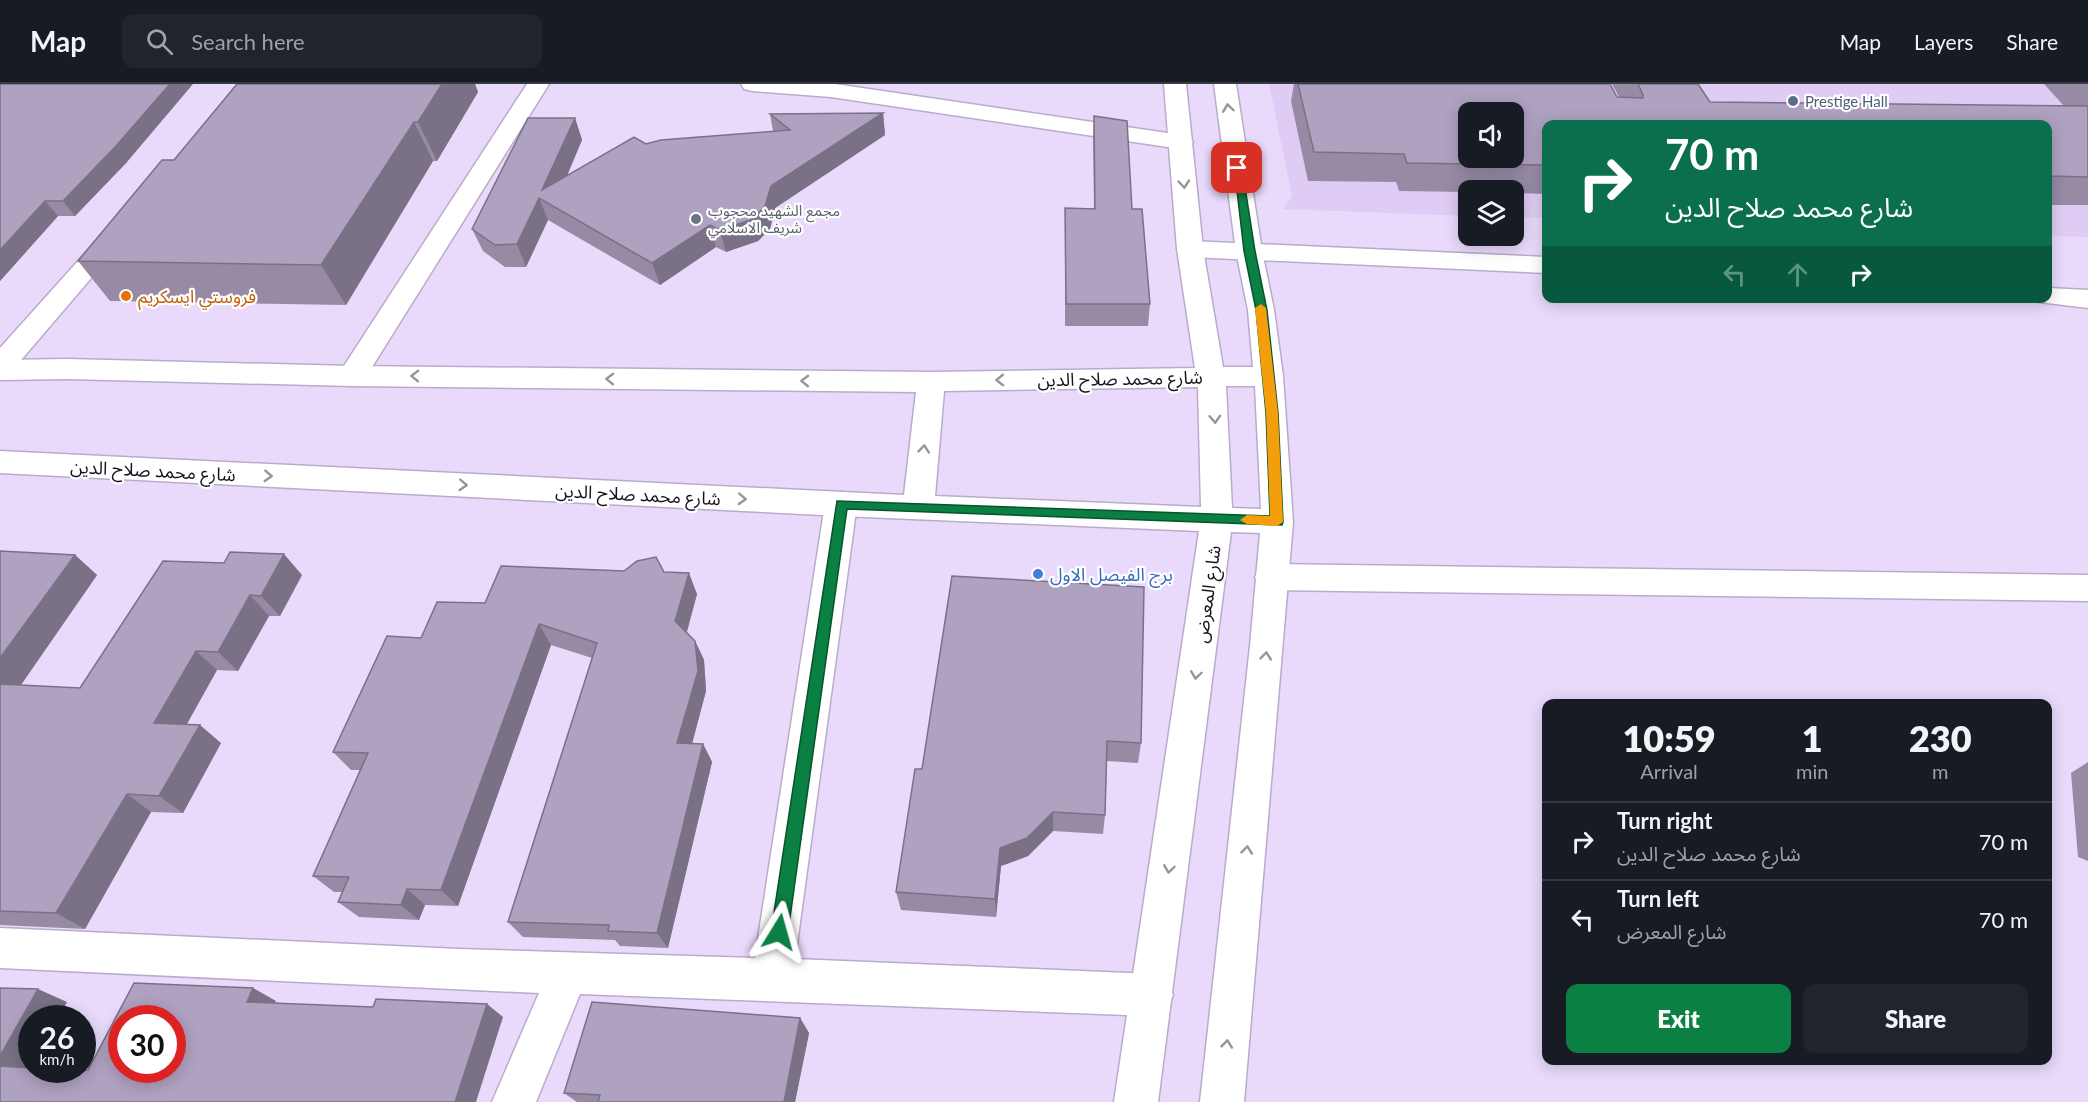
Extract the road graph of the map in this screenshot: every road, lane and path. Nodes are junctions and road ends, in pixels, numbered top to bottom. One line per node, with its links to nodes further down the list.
1 (538, 84): 15 (main road)
2 (752, 84): 5 (main road)
3 (1175, 84): 6 (main road, شارع المعرض)
4 (1225, 84): 9 (main road, one-way to 4)
5 (832, 87): 6 (main road)
6 (1180, 142): 8 (main road, شارع المعرض, one-way to 8)
7 (131, 216): 13 (main road)
8 (1191, 249): 9 (main road); 17 (main road, شارع المعرض)
9 (1250, 251): 10 (main road); 16 (main road)
10 (1542, 265)
11 (2052, 296): 12 (main road)
12 (2088, 299)
13 (0, 366)
14 (0, 370): 15 (main road, شارع محمد صلاح الدين)
15 (352, 376): 18 (main road, شارع محمد صلاح الدين, one-way to 15)
16 (1269, 376): 17 (main road, شارع محمد صلاح الدين); 23 (main road)
17 (1209, 377): 18 (main road, شارع محمد صلاح الدين, one-way to 18); 22 (main road, شارع المعرض, one-way to 22)
18 (931, 382): 21 (main road, one-way to 18)
19 (0, 462): 20 (main road, شارع محمد صلاح الدين, one-way to 20)
20 (841, 504): 21 (main road, شارع محمد صلاح الدين); 28 (main road)
21 (918, 507): 22 (main road, شارع محمد صلاح الدين)
22 (1217, 518): 23 (main road, شارع محمد صلاح الدين); 29 (main road, شارع المعرض, one-way to 29)
23 (1277, 522): 24 (main road)
24 (1271, 577): 25 (main road); 32 (main road, one-way to 24)
25 (2088, 588)
26 (0, 948): 27 (main road)
27 (568, 973): 28 (main road); 30 (main road)
28 (772, 979): 29 (main road)
29 (1152, 994): 31 (main road, شارع المعرض)
30 (514, 1102)
31 (1136, 1102)
32 (1222, 1102)

